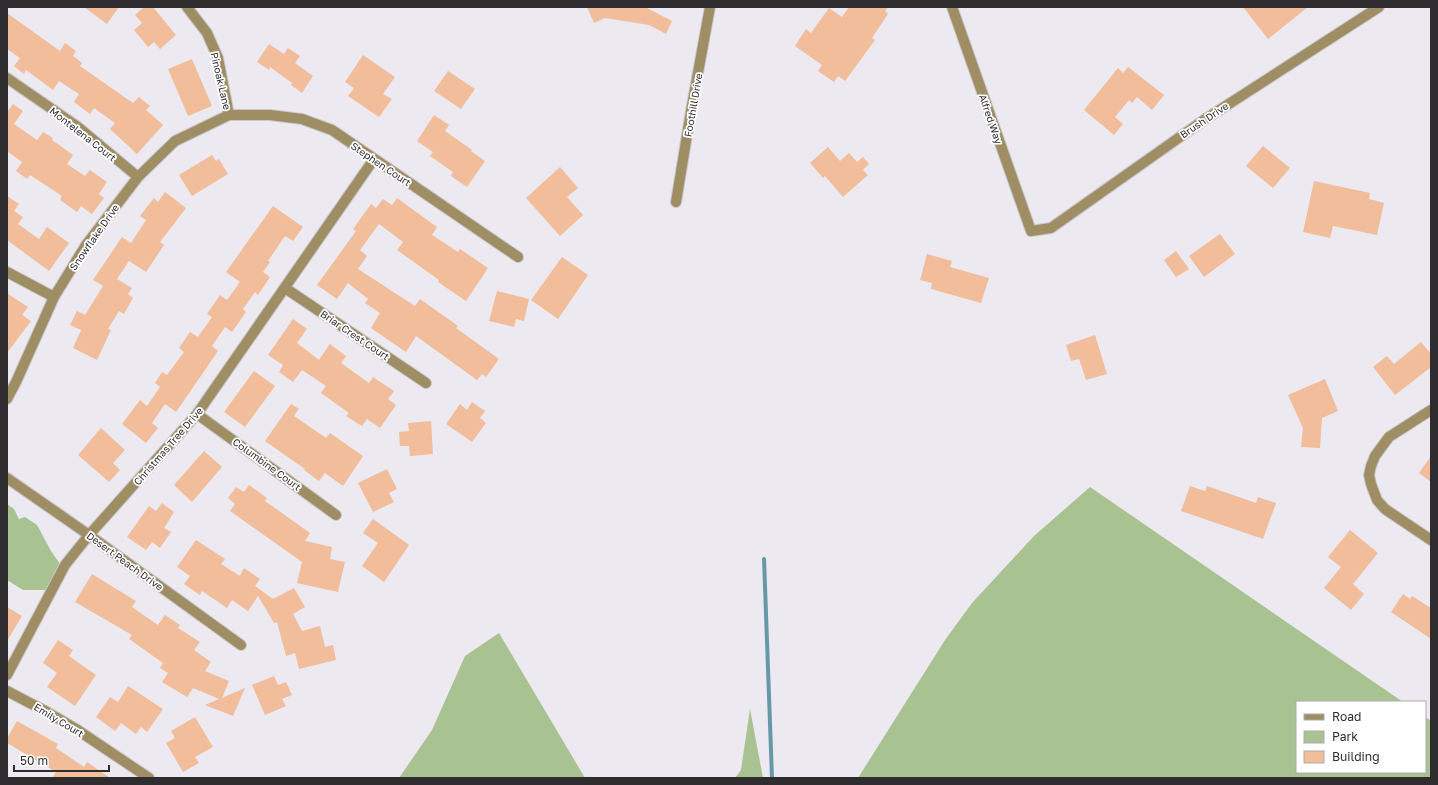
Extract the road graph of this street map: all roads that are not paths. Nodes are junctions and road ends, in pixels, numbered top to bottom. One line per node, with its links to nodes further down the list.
1 (186, 7): 6 (street, Pinoak Lane)
2 (710, 7): 9 (street, Foothill Drive)
3 (952, 7): 10 (street, Alfred Way)
4 (1379, 7): 10 (street, Brush Drive)
5 (7, 78): 8 (street, Montelena Court)
6 (229, 115): 7 (street, Stephen Court); 8 (street, Snowflake Drive)
7 (374, 159): 11 (street, Stephen Court); 13 (street, Christmas Tree Drive)
8 (138, 177): 14 (street, Snowflake Drive)
9 (676, 202)
10 (1031, 231)
11 (518, 258)
12 (7, 272): 14 (street)
13 (285, 288): 15 (street, Briar Crest Court); 18 (street, Christmas Tree Drive)
14 (54, 297): 16 (street, Snowflake Drive)
15 (426, 383)
16 (7, 400)
17 (1431, 410): 22 (street)
18 (197, 414): 20 (street, Columbine Court); 21 (street, Christmas Tree Drive)
19 (7, 478): 21 (street, Desert Peach Drive)
20 (336, 515)
21 (89, 535): 23 (street, Desert Peach Drive); 24 (street, Christmas Tree Drive)
22 (1431, 540)
23 (242, 645)
24 (7, 675)
25 (7, 691): 26 (street, Emily Court)
26 (149, 778)

